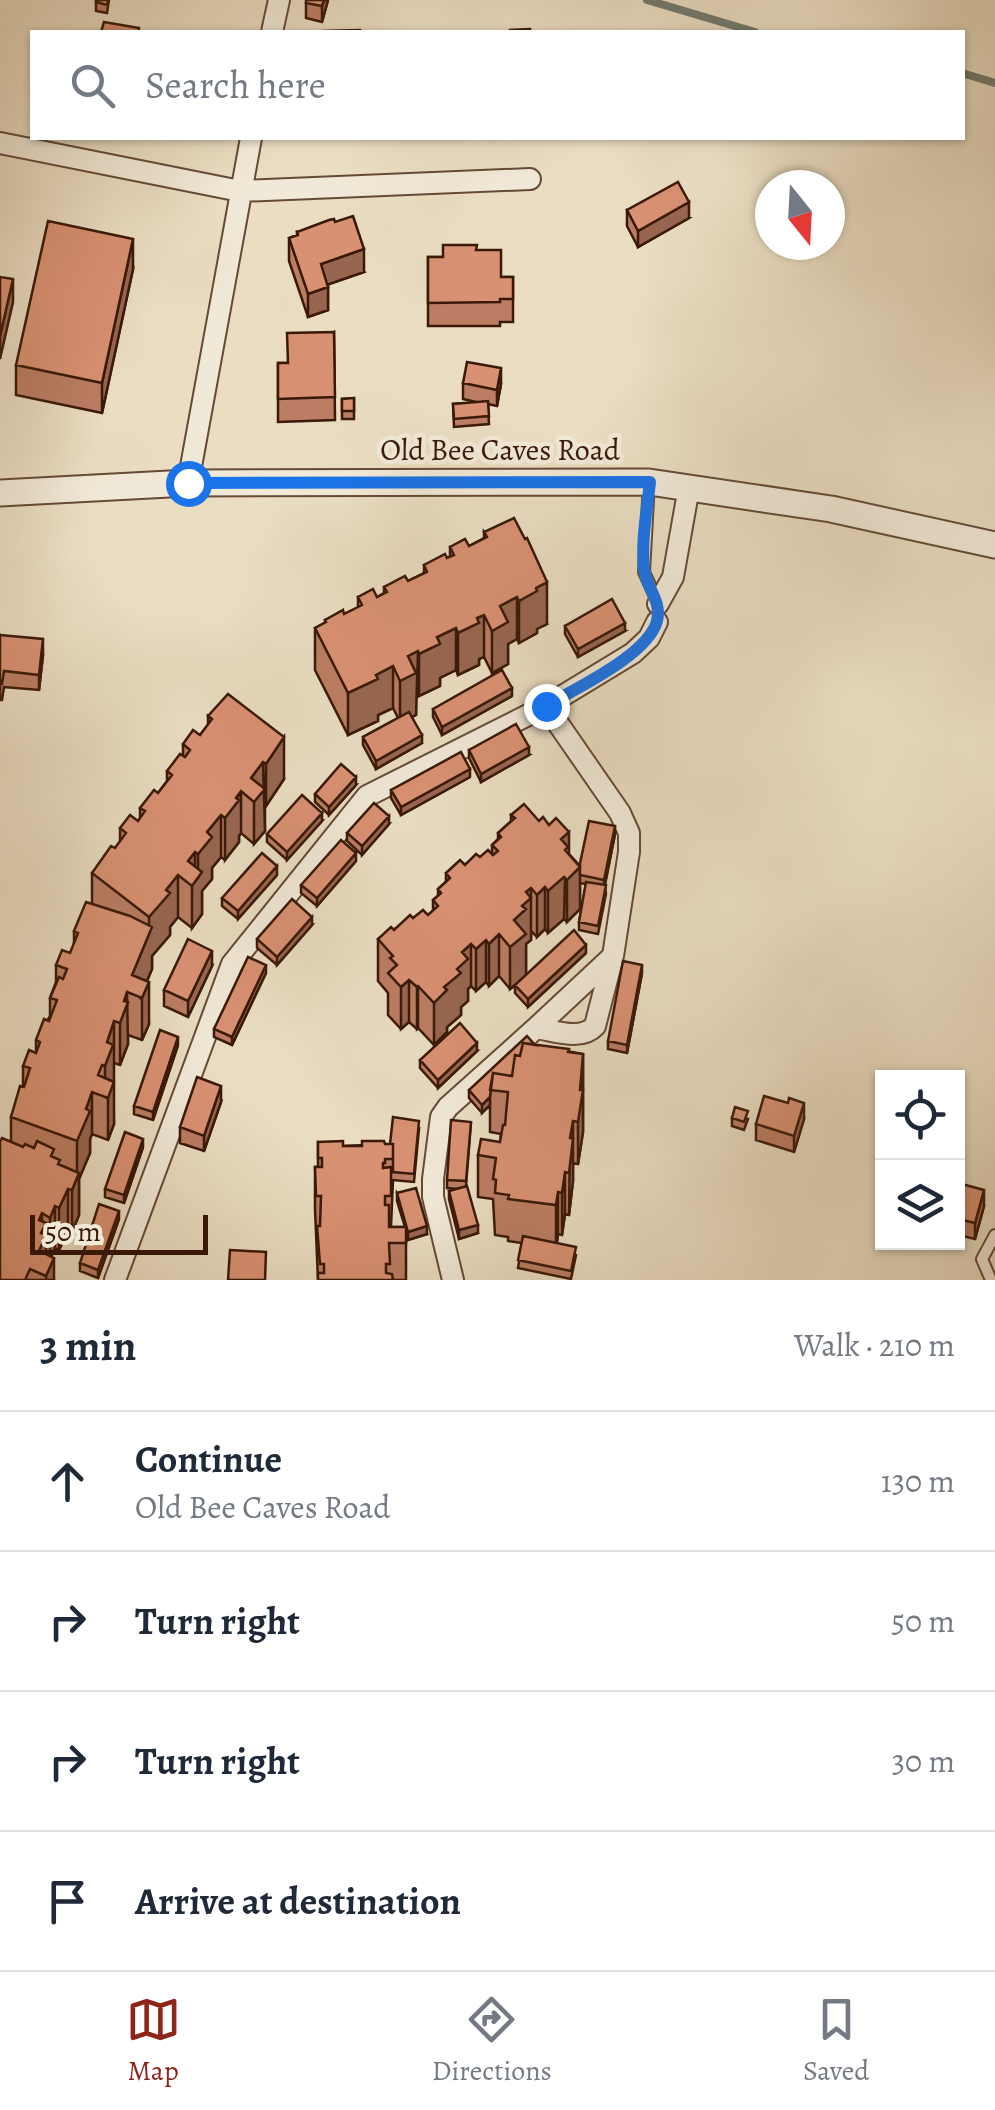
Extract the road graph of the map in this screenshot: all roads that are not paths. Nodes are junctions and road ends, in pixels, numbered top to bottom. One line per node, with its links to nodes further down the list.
1 (279, 0): 2 (street)
2 (272, 30)
3 (251, 140): 6 (street)
4 (0, 144): 6 (street)
5 (530, 179): 6 (street)
6 (240, 191): 8 (street)
7 (650, 482): 8 (street, Old Bee Caves Road); 9 (street, Old Bee Caves Road); 12 (lane)
8 (188, 483): 10 (street, Old Bee Caves Road)
9 (689, 487): 11 (street, Old Bee Caves Road); 12 (street)
10 (0, 493)
11 (995, 545)
12 (657, 613): 13 (street)
13 (546, 706): 14 (street); 17 (street)
14 (613, 956): 15 (street); 15 (street)
15 (536, 1028): 18 (street)
16 (995, 1235): 19 (lane)
17 (116, 1280)
18 (453, 1280)
19 (991, 1280)

